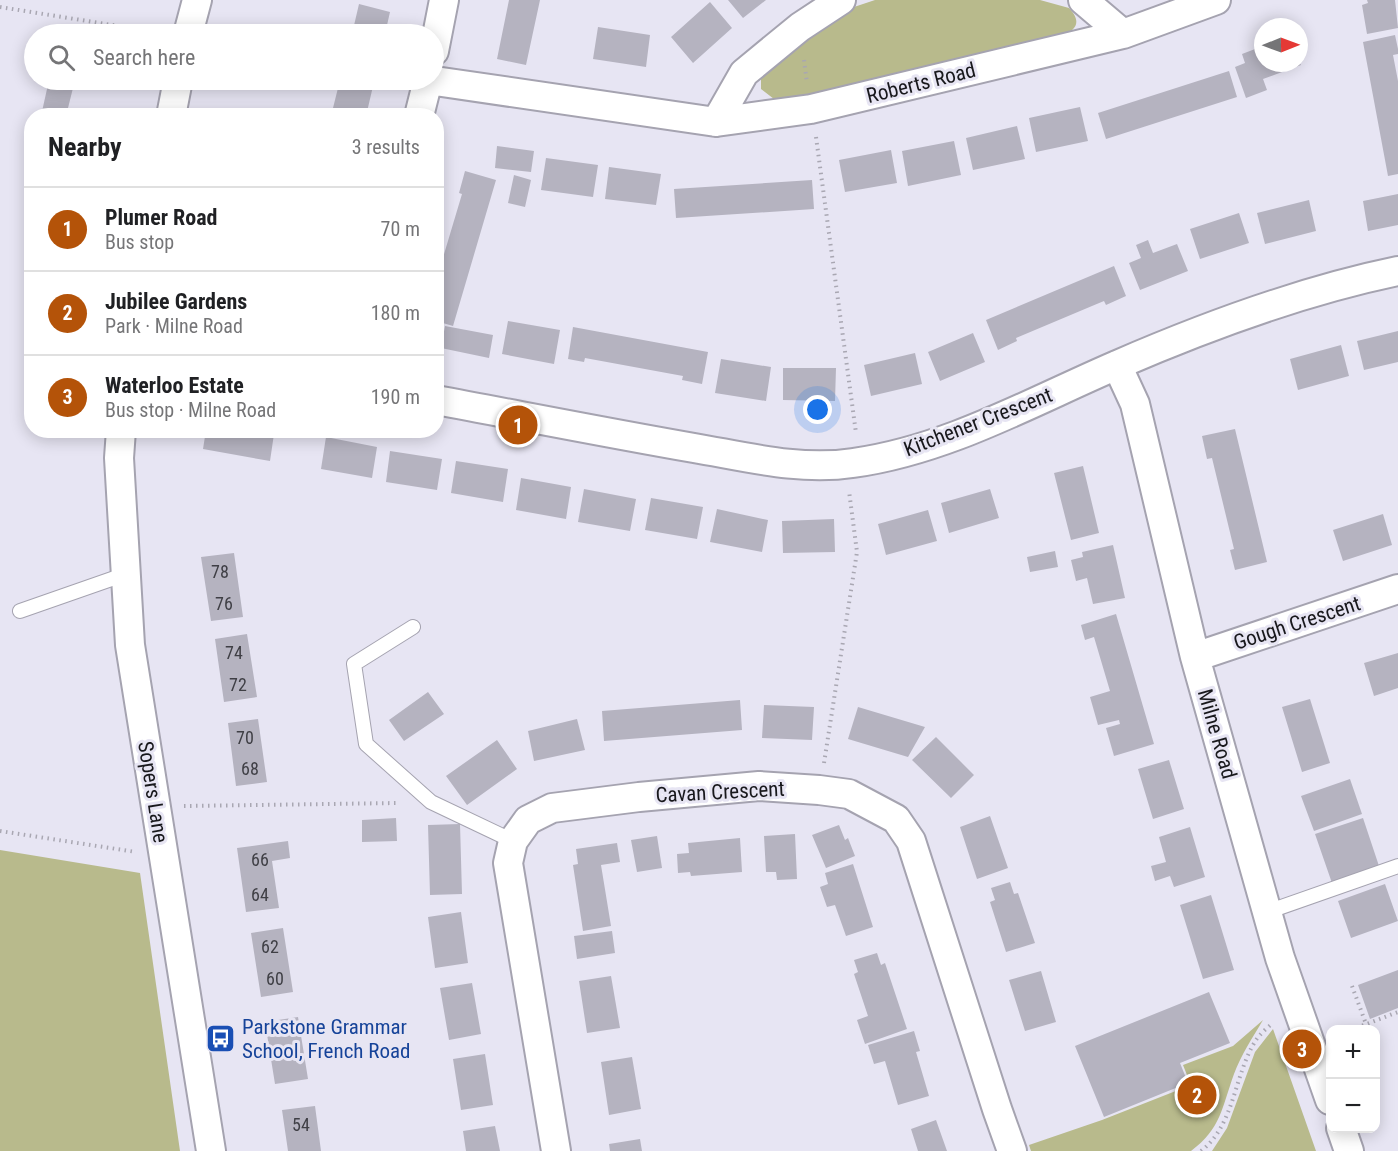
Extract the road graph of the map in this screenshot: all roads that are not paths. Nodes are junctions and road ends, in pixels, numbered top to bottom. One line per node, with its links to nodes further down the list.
1 (196, 0): 6 (street)
2 (444, 0): 7 (street)
3 (841, 0): 14 (street)
4 (1083, 0): 8 (street)
5 (1216, 0): 8 (street, Roberts Road)
6 (190, 24)
7 (439, 24)
8 (1123, 34): 14 (street, Roberts Road)
9 (444, 82): 14 (street, Roberts Road)
10 (176, 90): 12 (street)
11 (426, 90): 13 (street)
12 (173, 108)
13 (421, 108)
14 (716, 122)
15 (1398, 271): 16 (street, Kitchener Crescent)
16 (1117, 365): 17 (street, Kitchener Crescent); 23 (street, Milne Road)
17 (444, 402)
18 (120, 438): 19 (street, Sopers Lane)
19 (126, 574): 21 (lane); 29 (street, Sopers Lane)
20 (1398, 589): 23 (street, Gough Crescent)
21 (20, 611)
22 (413, 627): 24 (lane)
23 (1195, 657): 26 (street, Milne Road)
24 (513, 841): 30 (street); 31 (street, Cavan Crescent)
25 (1398, 866): 26 (lane)
26 (1267, 912): 27 (street, Milne Road)
27 (1326, 1089)
28 (1343, 1133): 32 (street)
29 (211, 1151)
30 (556, 1151)
31 (1012, 1151)
32 (1349, 1151)

